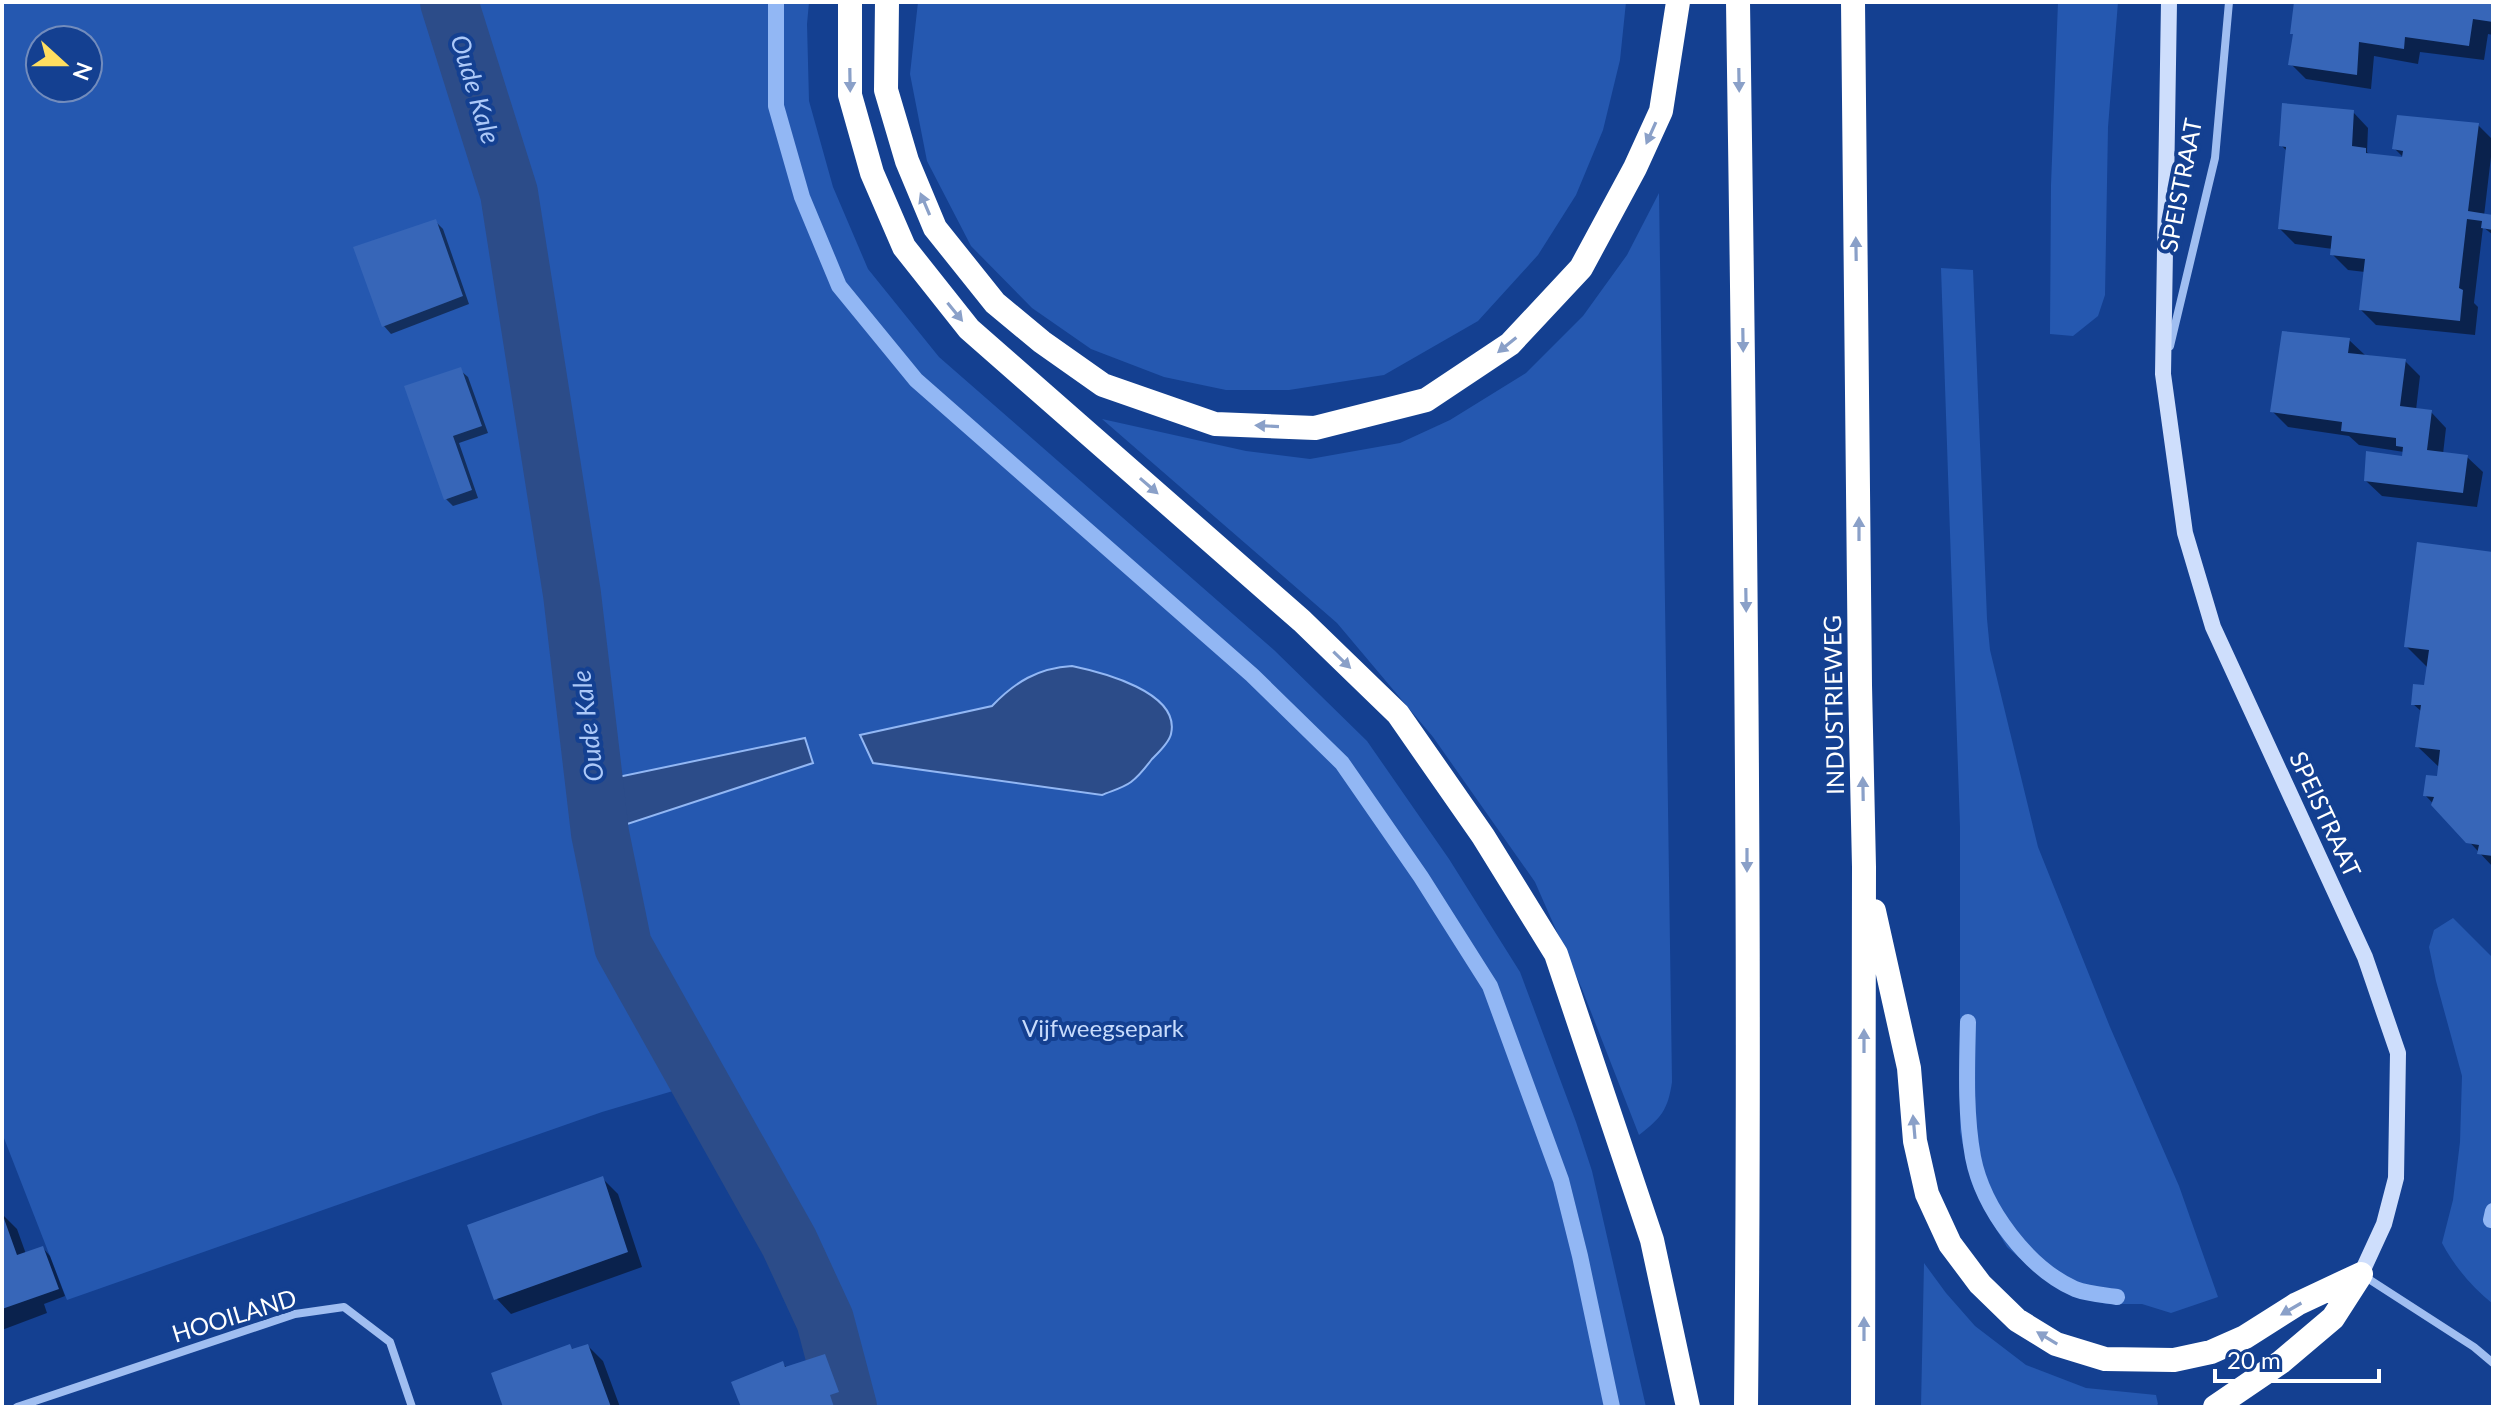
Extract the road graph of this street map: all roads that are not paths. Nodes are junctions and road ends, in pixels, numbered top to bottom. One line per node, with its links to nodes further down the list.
1 (850, 2): 14 (highway, one-way to 14)
2 (887, 2): 3 (highway, one-way to 2)
3 (1678, 2)
4 (1738, 2): 15 (highway, one-way to 15)
5 (1853, 2): 9 (highway, INDUSTRIEWEG, one-way to 5)
6 (2169, 2): 8 (street, SPEISTRAAT)
7 (2229, 2): 8 (street, SPEISTRAAT)
8 (2163, 374): 10 (street, SPEISTRAAT)
9 (1864, 867): 10 (highway, one-way to 9); 16 (highway, INDUSTRIEWEG, one-way to 9)
10 (2361, 1274): 11 (street); 17 (highway)
11 (2493, 1363)
12 (17, 1407): 13 (street, HOOILAND)
13 (412, 1407)
14 (1688, 1407)
15 (1746, 1407)
16 (1863, 1407)
17 (2215, 1407)

